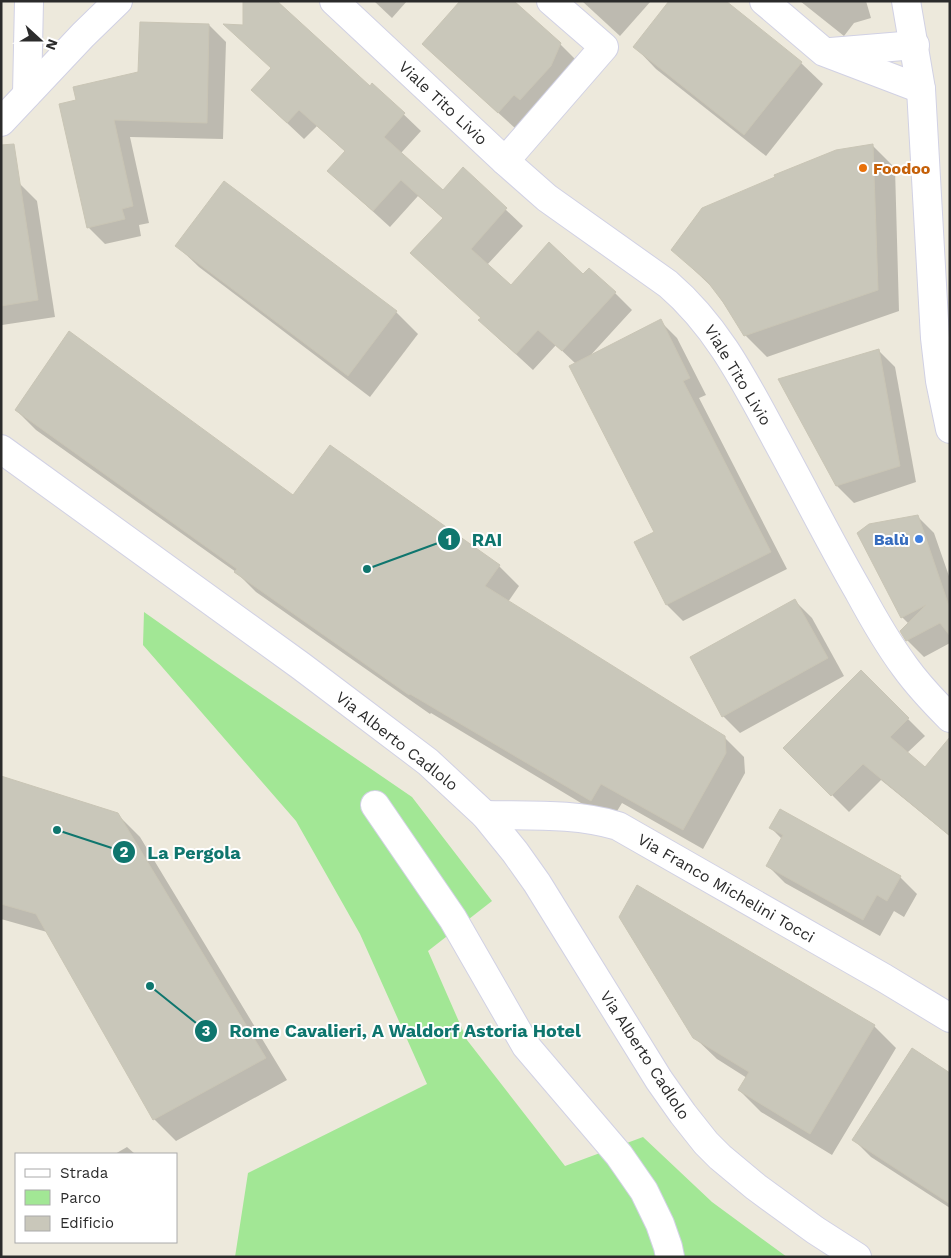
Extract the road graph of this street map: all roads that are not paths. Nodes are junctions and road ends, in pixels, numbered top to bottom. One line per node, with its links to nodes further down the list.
1 (29, 1): 10 (street)
2 (118, 1): 10 (street)
3 (334, 1): 12 (street, Viale Tito Livio)
4 (551, 1): 12 (street)
5 (764, 1): 8 (street)
6 (906, 1): 7 (street)
7 (915, 45): 8 (street); 9 (street)
8 (824, 52): 9 (street)
9 (921, 88): 13 (street)
10 (27, 94): 11 (street)
11 (1, 122)
12 (505, 161): 15 (street, Viale Tito Livio)
13 (950, 429)
14 (1, 449): 17 (street, Via Alberto Cadlolo)
15 (950, 718)
16 (376, 805): 19 (street)
17 (486, 815): 18 (street, Via Franco Michelini Tocci); 20 (street, Via Alberto Cadlolo)
18 (950, 1018)
19 (670, 1257)
20 (857, 1257)

